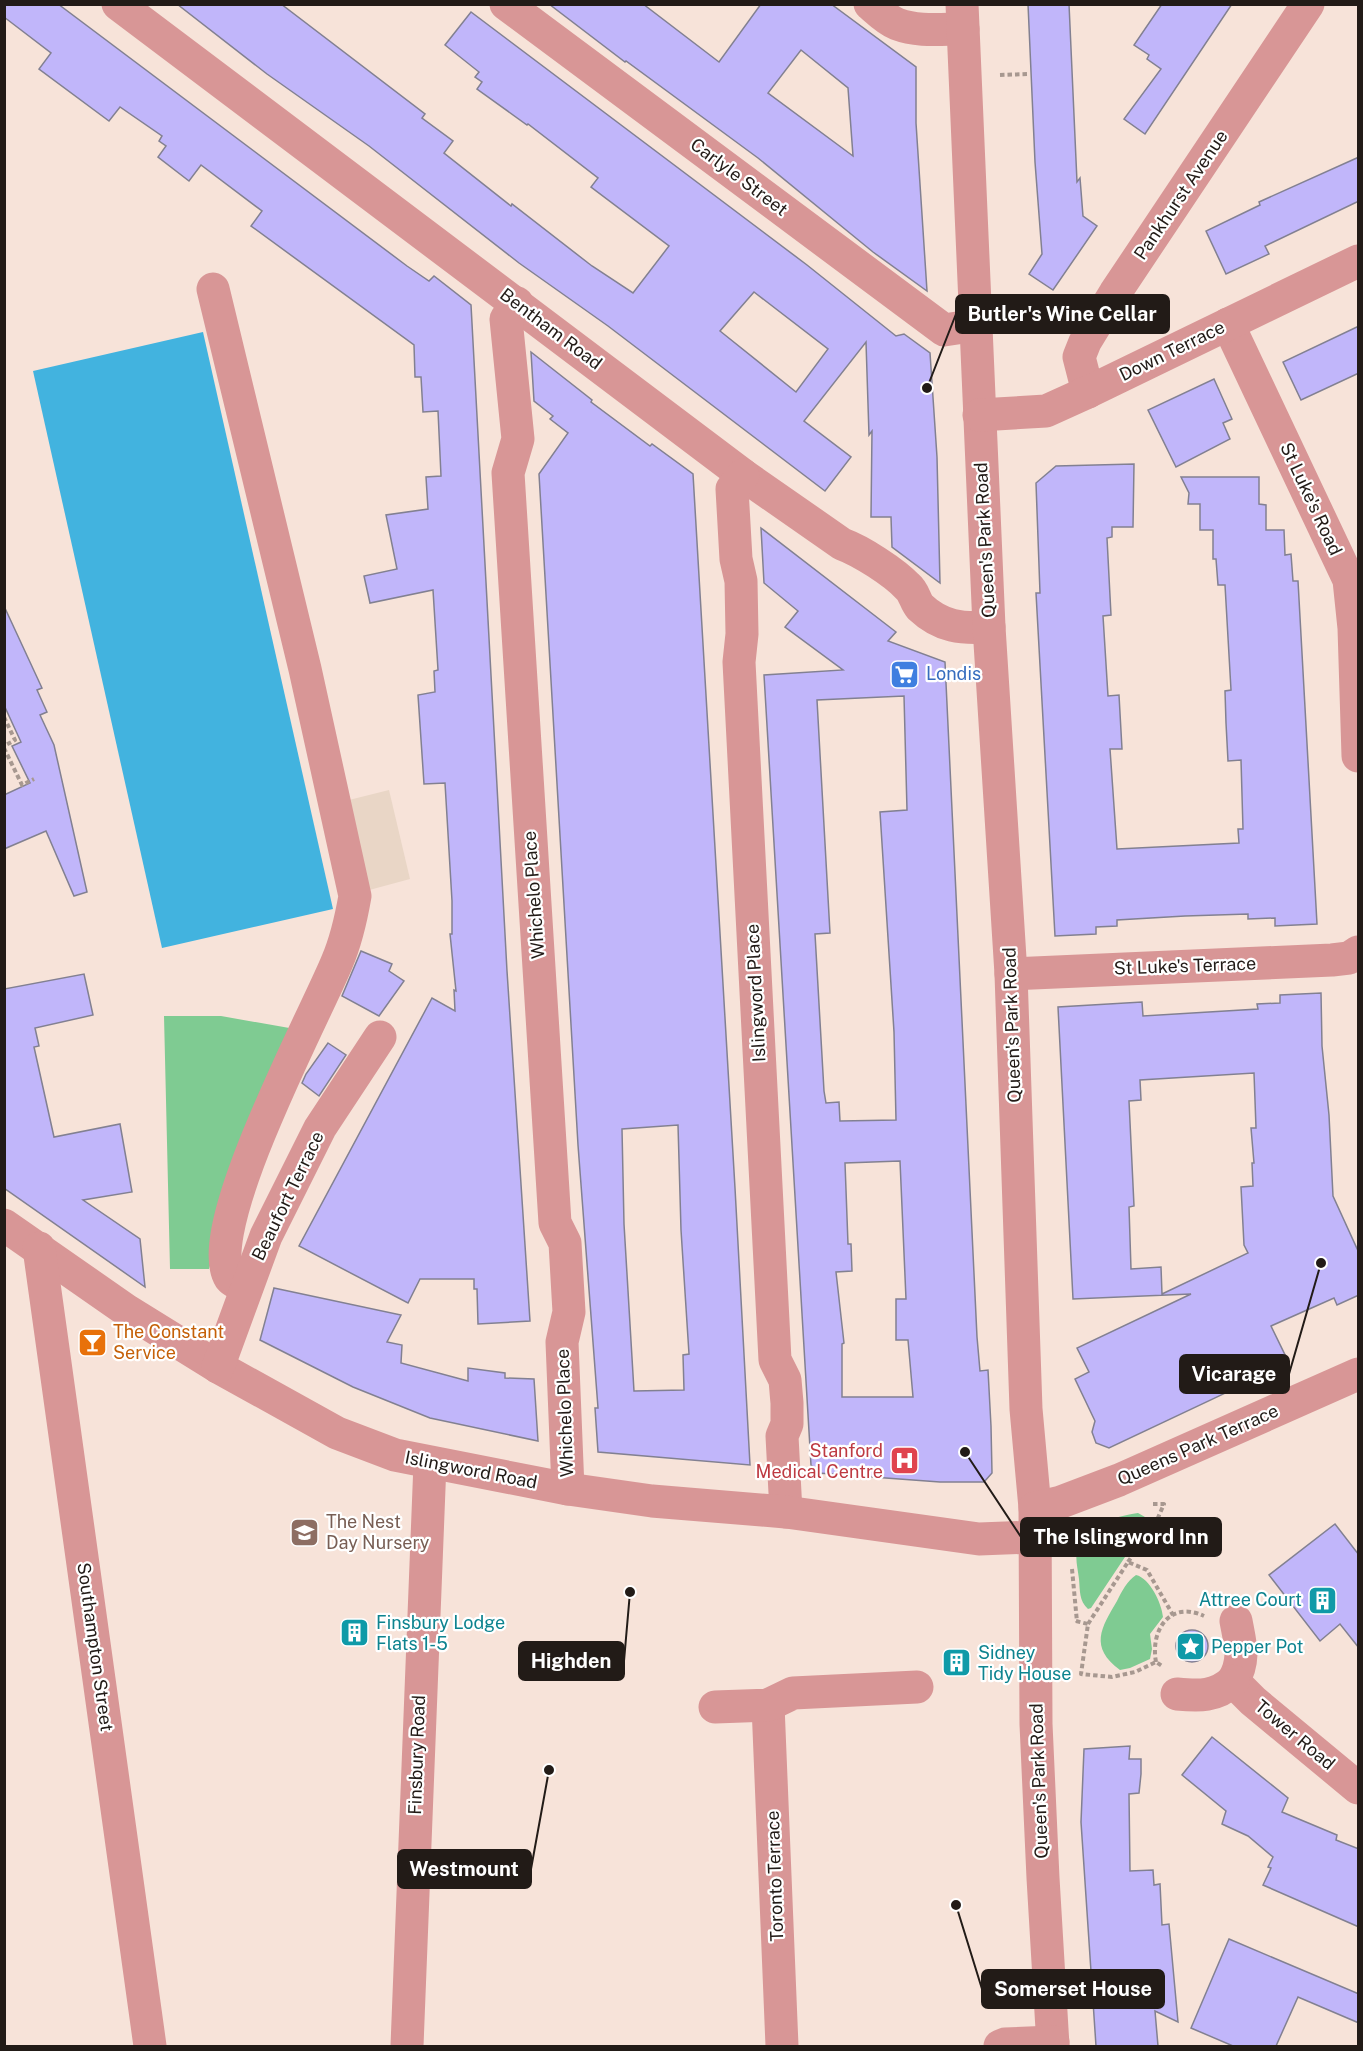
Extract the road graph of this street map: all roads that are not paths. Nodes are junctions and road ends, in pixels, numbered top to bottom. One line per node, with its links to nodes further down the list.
1 (118, 4): 8 (street, Bentham Road)
2 (506, 4): 10 (street, Carlyle Street)
3 (870, 4): 5 (street)
4 (1308, 4): 11 (street, Pankhurst Avenue)
5 (962, 17): 10 (street, Queen's Park Road)
6 (1359, 261): 9 (street, Down Terrace)
7 (213, 289): 22 (street)
8 (517, 303): 13 (street, Bentham Road); 26 (street, Whichelo Place)
9 (1228, 324): 11 (street, Down Terrace); 15 (street, St Luke's Road)
10 (977, 325): 12 (street, Queen's Park Road)
11 (1088, 392): 12 (street, Down Terrace)
12 (979, 415): 14 (street, Queen's Park Road)
13 (743, 475): 14 (street, Bentham Road); 27 (street, Islingword Place)
14 (989, 627): 18 (street, Queen's Park Road)
15 (1356, 628): 16 (street, St Luke's Road)
16 (1359, 756)
17 (1359, 952): 18 (street, St Luke's Terrace)
18 (1011, 974): 28 (street, Queen's Park Road)
19 (380, 1037): 22 (street, Beaufort Terrace)
20 (4, 1225): 21 (street, Islingword Road)
21 (39, 1248): 23 (street, Islingword Road); 37 (street, Southampton Street)
22 (246, 1286): 23 (street, Beaufort Terrace)
23 (218, 1367): 25 (street, Islingword Road)
24 (1359, 1374): 28 (street, Queens Park Terrace)
25 (430, 1463): 26 (street, Islingword Road); 38 (street, Finsbury Road)
26 (568, 1489): 27 (street, Islingword Road)
27 (786, 1512): 28 (street, Islingword Road)
28 (1035, 1523): 36 (street, Queen's Park Road)
29 (1236, 1621): 30 (street)
30 (1233, 1681): 32 (street); 35 (street, Tower Road)
31 (917, 1687): 33 (street)
32 (1177, 1694)
33 (768, 1705): 34 (street); 39 (street, Toronto Terrace)
34 (715, 1707)
35 (1359, 1788)
36 (1053, 2044): 40 (street)
37 (150, 2046)
38 (406, 2046)
39 (782, 2046)
40 (1000, 2046)

